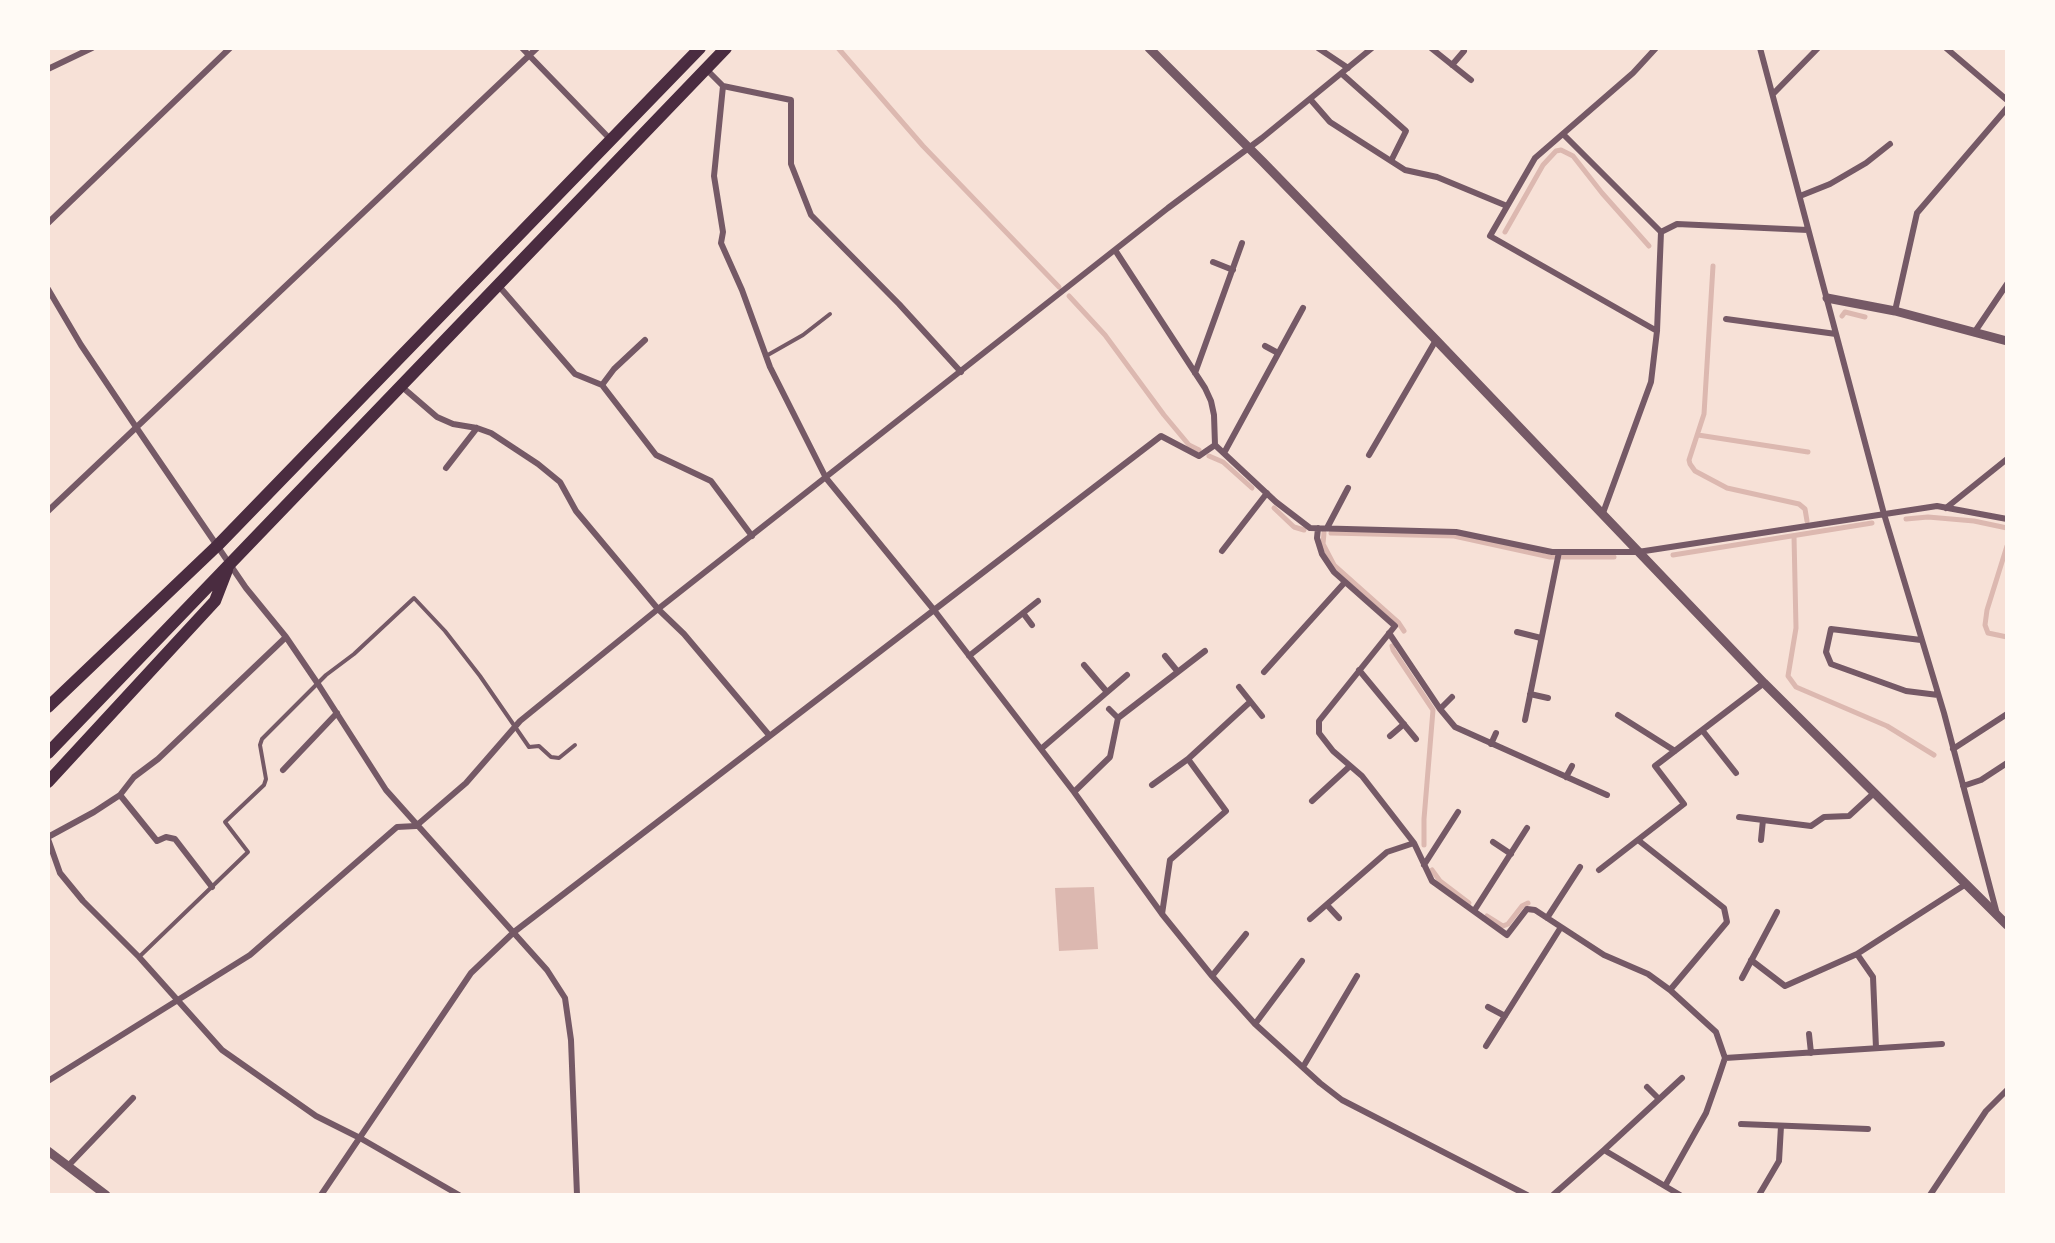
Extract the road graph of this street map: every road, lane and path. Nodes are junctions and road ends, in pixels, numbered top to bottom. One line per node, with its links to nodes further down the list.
1 (74, 48): 17 (street)
2 (92, 48): 17 (street)
3 (230, 48): 37 (street)
4 (522, 48): 18 (street)
5 (537, 48): 18 (street)
6 (700, 48): 31 (highway)
7 (726, 48): 21 (highway)
8 (1149, 48): 33 (street)
9 (1318, 48): 22 (street)
10 (1372, 48): 22 (street)
11 (1431, 48): 19 (street)
12 (1761, 48): 26 (street)
13 (1818, 48): 26 (street)
14 (1946, 48): 28 (street)
15 (1652, 49): 30 (street)
16 (1464, 51): 19 (street)
17 (80, 54): 20 (street)
18 (529, 56): 31 (street); 65 (street)
19 (1452, 65): 24 (street)
20 (48, 69)
21 (706, 69): 25 (street); 45 (highway)
22 (1348, 69): 23 (street)
23 (1342, 74): 27 (street); 34 (street)
24 (1471, 81)
25 (723, 86): 60 (street); 61 (street)
26 (1773, 94): 35 (street)
27 (1310, 99): 33 (street); 34 (street)
28 (2007, 100)
29 (2007, 108): 49 (street)
30 (1564, 135): 36 (street); 39 (street)
31 (611, 140): 83 (highway)
32 (1890, 144): 35 (street)
33 (1249, 147): 41 (street); 56 (street)
34 (1390, 161): 36 (street)
35 (1800, 196): 38 (street)
36 (1508, 206): 52 (street)
37 (48, 223)
38 (1808, 230): 39 (street); 47 (street)
39 (1661, 232): 52 (street)
40 (1242, 243): 43 (street)
41 (1114, 250): 61 (street); 62 (street)
42 (1213, 262): 43 (street)
43 (1233, 270): 62 (street)
44 (2007, 284): 53 (street)
45 (498, 285): 63 (street); 64 (highway)
46 (48, 289): 65 (street)
47 (1827, 298): 49 (street); 54 (street)
48 (1303, 308): 59 (street)
49 (1895, 311): 53 (street)
50 (830, 314): 60 (lane)
51 (1726, 319): 54 (street)
52 (1657, 331): 77 (street)
53 (1974, 333): 57 (street)
54 (1836, 334): 78 (street)
55 (645, 340): 63 (street)
56 (1436, 340): 69 (street); 77 (street)
57 (2007, 341)
58 (1265, 346): 59 (street)
59 (1278, 352): 68 (street)
60 (766, 357): 72 (street)
61 (961, 372): 72 (street)
62 (1195, 374): 67 (street)
63 (602, 385): 82 (street)
64 (401, 386): 66 (street); 87 (highway)
65 (136, 427): 76 (street); 83 (street)
66 (477, 428): 71 (street); 90 (street)
67 (1215, 445): 68 (street); 91 (street)
68 (1224, 453): 74 (street)
69 (1369, 455)
70 (2007, 459): 75 (street)
71 (446, 468)
72 (826, 478): 82 (street); 91 (street)
73 (1348, 488): 81 (street)
74 (1266, 493): 80 (street); 84 (street)
75 (1946, 508): 78 (street); 79 (street)
76 (48, 511)
77 (1603, 513): 86 (street)
78 (1884, 514): 86 (street); 98 (street)
79 (2007, 519)
80 (1318, 528): 81 (street); 88 (street)
81 (1327, 528): 85 (street)
82 (752, 536): 90 (street)
83 (218, 545): 87 (street); 116 (highway)
84 (1222, 551)
85 (1559, 552): 86 (street); 97 (street)
86 (1638, 552): 107 (street)
87 (230, 564): 96 (street); 137 (highway); 145 (highway)
88 (1345, 582): 95 (street); 105 (street)
89 (1038, 601): 92 (street)
90 (658, 609): 126 (street); 129 (street)
91 (934, 610): 100 (street); 129 (street)
92 (1023, 613): 93 (street); 100 (street)
93 (1032, 625)
94 (1517, 632): 97 (street)
95 (1389, 633): 103 (street); 118 (street)
96 (286, 637): 108 (street); 150 (street)
97 (1541, 638): 111 (street)
98 (1921, 640): 112 (street); 112 (street)
99 (1205, 651): 104 (street)
100 (969, 656): 134 (street)
101 (1165, 656): 104 (street)
102 (1084, 665): 110 (street)
103 (1359, 670): 125 (street); 140 (street)
104 (1178, 672): 123 (street)
105 (1264, 672)
106 (1127, 675): 110 (street)
107 (1764, 683): 127 (street); 149 (street)
108 (318, 684): 119 (street); 126 (lane); 168 (lane)
109 (1239, 687): 115 (street)
110 (1107, 692): 134 (street)
111 (1530, 694): 114 (street); 124 (street)
112 (1938, 694): 135 (street)
113 (1452, 697): 118 (street)
114 (1548, 698)
115 (1250, 702): 122 (street); 138 (street)
116 (48, 707)
117 (1109, 709): 123 (street)
118 (1440, 709): 132 (street)
119 (337, 713): 142 (street); 156 (street)
120 (2007, 714): 135 (street)
121 (1618, 715): 136 (street)
122 (1262, 716)
123 (1118, 718): 148 (street)
124 (1525, 720)
125 (1404, 724): 130 (street); 131 (street)
126 (514, 726): 133 (lane); 156 (street)
127 (1702, 730): 136 (street); 143 (street)
128 (1496, 733): 132 (street)
129 (769, 735): 179 (street)
130 (1390, 736)
131 (1416, 739)
132 (1491, 744): 144 (street)
133 (575, 745)
134 (1041, 749): 148 (street)
135 (1953, 749): 147 (street)
136 (1675, 751): 159 (street)
137 (48, 753)
138 (1188, 759): 146 (street); 172 (street)
139 (2007, 763): 147 (street)
140 (1350, 766): 152 (street); 162 (street)
141 (1572, 766): 144 (street)
142 (283, 770)
143 (1736, 773)
144 (1566, 777): 151 (street)
145 (48, 782)
146 (1152, 785)
147 (1963, 786): 173 (street)
148 (1074, 792): 172 (street)
149 (1874, 793): 155 (street); 167 (street)
150 (120, 795): 158 (street); 168 (street)
151 (1606, 795)
152 (1312, 801)
153 (1458, 812): 164 (street)
154 (1739, 817): 155 (street)
155 (1763, 820): 160 (street)
156 (416, 826): 179 (street); 190 (street)
157 (1527, 828): 163 (street)
158 (48, 838): 183 (street)
159 (1638, 840): 166 (street); 189 (street)
160 (1761, 840)
161 (1494, 842): 163 (street)
162 (1414, 843): 164 (street); 169 (street)
163 (1511, 854): 170 (street)
164 (1424, 865): 170 (street)
165 (1580, 867): 175 (street)
166 (1599, 870)
167 (1966, 884): 173 (street); 182 (street)
168 (212, 887): 183 (lane)
169 (1327, 905): 174 (street); 176 (street)
170 (1474, 911): 175 (street)
171 (1777, 912): 184 (street)
172 (1162, 914): 186 (street)
173 (1998, 916): 177 (street); 180 (street)
174 (1339, 918)
175 (1547, 918): 178 (street)
176 (1310, 920)
177 (2007, 925)
178 (1561, 927): 189 (street); 192 (street)
179 (514, 932): 210 (street); 218 (street)
180 (2007, 933)
181 (1246, 934): 186 (street)
182 (1857, 954): 184 (street); 197 (street)
183 (139, 957): 190 (street)
184 (1751, 960): 188 (street)
185 (1302, 961): 193 (street)
186 (1212, 976): 193 (street)
187 (1357, 976): 200 (street)
188 (1742, 978)
189 (1670, 990): 199 (street)
190 (178, 1001): 202 (street); 210 (street)
191 (1488, 1007): 192 (street)
192 (1504, 1016): 196 (street)
193 (1255, 1024): 200 (street)
194 (1809, 1034): 198 (street)
195 (1942, 1044): 197 (street)
196 (1486, 1046)
197 (1876, 1048): 198 (street)
198 (1811, 1053): 199 (street)
199 (1725, 1058): 214 (street)
200 (1303, 1067): 219 (street)
201 (1682, 1078): 206 (street)
202 (48, 1081)
203 (1647, 1088): 206 (street)
204 (2007, 1090): 223 (street)
205 (133, 1098): 213 (street)
206 (1659, 1099): 211 (street)
207 (1741, 1124): 208 (street)
208 (1781, 1126): 209 (street); 222 (street)
209 (1868, 1129)
210 (360, 1138): 216 (street); 217 (street)
211 (1604, 1150): 214 (street); 220 (street)
212 (48, 1151): 213 (street)
213 (68, 1166): 215 (street)
214 (1665, 1186): 221 (street)
215 (106, 1195)
216 (321, 1195)
217 (459, 1195)
218 (577, 1195)
219 (1527, 1195)
220 (1552, 1195)
221 (1680, 1195)
222 (1760, 1195)
223 (1930, 1195)

